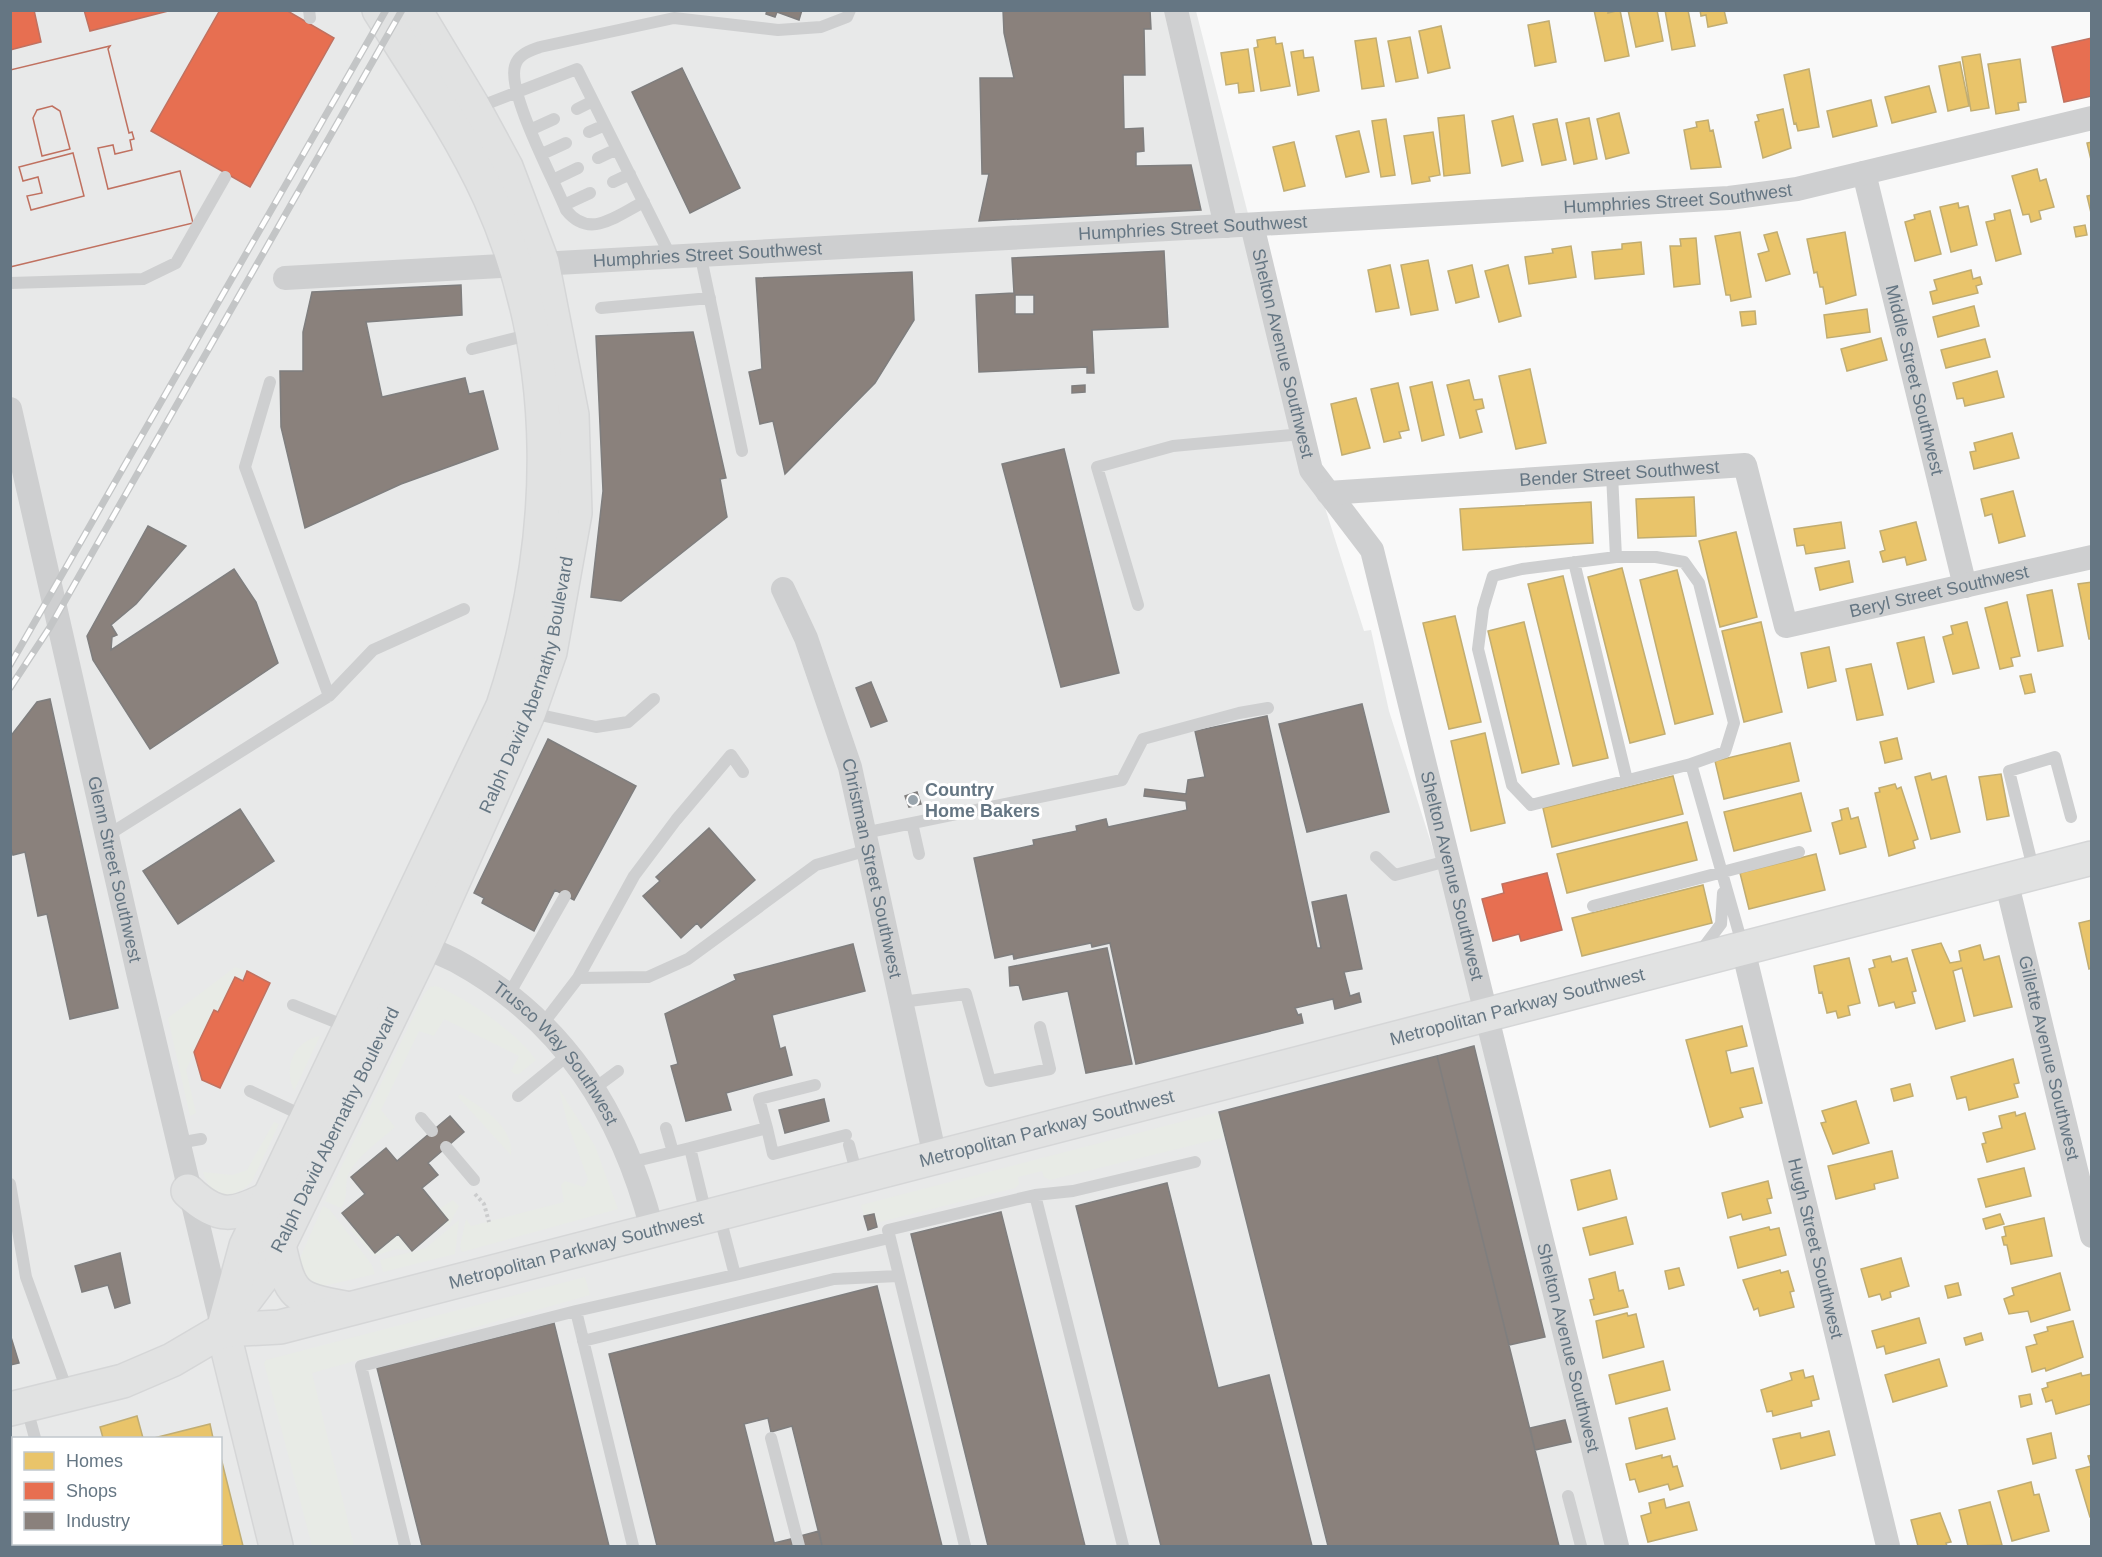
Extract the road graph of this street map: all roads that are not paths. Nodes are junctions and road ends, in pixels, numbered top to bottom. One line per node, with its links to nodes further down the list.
1 (380, 10): 31 (main road, Ralph David Abernathy Boulevard)
2 (414, 10): 7 (main road, Ralph David Abernathy Boulevard)
3 (850, 10): 5 (lane)
4 (1178, 11): 28 (street)
5 (516, 94): 6 (lane); 7 (lane); 12 (lane)
6 (593, 101): 8 (lane); 11 (lane)
7 (474, 108): 31 (main road, Ralph David Abernathy Boulevard)
8 (577, 109)
9 (2091, 118): 19 (street, Humphries Street Southwest)
10 (554, 120): 12 (lane)
11 (605, 125): 13 (lane); 15 (lane)
12 (532, 129): 16 (lane)
13 (589, 132)
14 (566, 143): 16 (lane)
15 (617, 149): 17 (lane); 20 (lane)
16 (542, 154): 22 (lane)
17 (598, 158)
18 (578, 168): 22 (lane)
19 (1864, 173): 27 (street, Humphries Street Southwest); 47 (street, Middle Street Southwest)
20 (630, 174): 23 (lane); 25 (lane)
21 (225, 177): 33 (lane)
22 (553, 180): 26 (lane)
23 (613, 182)
24 (590, 192): 26 (lane)
25 (644, 202): 26 (lane); 30 (lane)
26 (564, 205)
27 (1252, 225): 28 (street, Humphries Street Southwest); 40 (street, Shelton Avenue Southwest)
28 (1226, 226): 29 (street, Humphries Street Southwest)
29 (700, 253): 30 (street, Humphries Street Southwest); 34 (lane)
30 (670, 255): 31 (street, Humphries Street Southwest)
31 (529, 263): 32 (street, Humphries Street Southwest); 36 (main road, Ralph David Abernathy Boulevard); 55 (main road, Ralph David Abernathy Boulevard)
32 (285, 278)
33 (10, 283)
34 (710, 298): 35 (lane); 41 (lane)
35 (601, 308)
36 (532, 334): 37 (lane); 55 (main road, Ralph David Abernathy Boulevard)
37 (472, 349)
38 (270, 382): 52 (lane)
39 (10, 409): 61 (street, Glenn Street Southwest)
40 (1302, 434): 43 (street, Shelton Avenue Southwest); 49 (lane)
41 (742, 451)
42 (1612, 474): 43 (street, Bender Street Southwest); 44 (lane); 51 (street, Bender Street Southwest)
43 (1328, 493): 67 (street, Shelton Avenue Southwest)
44 (1616, 557): 46 (lane); 56 (lane)
45 (2091, 557): 47 (street, Beryl Street Southwest)
46 (1574, 562): 58 (lane); 58 (lane)
47 (1965, 586): 51 (street, Beryl Street Southwest)
48 (783, 589): 62 (street, Christman Street Southwest)
49 (1138, 604)
50 (464, 609): 52 (lane)
51 (1786, 626)
52 (330, 696): 61 (lane)
53 (654, 699): 55 (lane)
54 (1268, 708): 60 (lane)
55 (516, 709): 72 (main road, Ralph David Abernathy Boulevard); 73 (main road, Ralph David Abernathy Boulevard)
56 (1691, 764): 58 (lane); 68 (lane)
57 (743, 772): 76 (lane)
58 (1627, 780)
59 (2071, 817): 69 (lane)
60 (912, 823): 62 (lane); 64 (lane)
61 (108, 835): 96 (street, Glenn Street Southwest)
62 (866, 841): 76 (lane); 78 (street, Christman Street Southwest)
63 (1799, 852): 68 (lane)
64 (919, 854)
65 (1376, 857): 67 (lane)
66 (2091, 858): 69 (main road, Metropolitan Parkway Southwest)
67 (1447, 861): 80 (street, Shelton Avenue Southwest)
68 (1722, 877): 71 (lane); 74 (lane); 75 (lane)
69 (2020, 877): 74 (main road, Metropolitan Parkway Southwest); 110 (street, Gillette Avenue Southwest)
70 (565, 896): 77 (lane)
71 (1593, 906)
72 (394, 934): 73 (street, Trusco Way Southwest); 83 (main road, Ralph David Abernathy Boulevard)
73 (424, 947): 77 (street, Trusco Way Southwest); 113 (main road, Ralph David Abernathy Boulevard)
74 (1743, 948): 75 (main road, Metropolitan Parkway Southwest); 133 (street, Hugh Street Southwest)
75 (1694, 961): 80 (main road, Metropolitan Parkway Southwest)
76 (578, 978): 81 (lane)
77 (508, 996): 81 (street, Trusco Way Southwest)
78 (901, 1002): 82 (lane); 100 (street, Christman Street Southwest)
79 (293, 1005): 83 (lane)
80 (1485, 1015): 100 (main road, Metropolitan Parkway Southwest); 132 (street, Shelton Avenue Southwest)
81 (542, 1025): 84 (street, Trusco Way Southwest)
82 (1040, 1027)
83 (351, 1028): 90 (main road, Ralph David Abernathy Boulevard)
84 (568, 1055): 87 (street, Trusco Way Southwest); 89 (lane)
85 (618, 1071): 87 (lane)
86 (815, 1085): 93 (lane)
87 (595, 1088): 101 (street, Trusco Way Southwest)
88 (250, 1091): 90 (lane)
89 (518, 1096)
90 (308, 1118): 108 (main road, Ralph David Abernathy Boulevard)
91 (421, 1118): 94 (lane)
92 (666, 1128): 99 (lane)
93 (767, 1128): 98 (lane); 103 (lane)
94 (432, 1131)
95 (201, 1139): 96 (lane)
96 (178, 1143): 106 (street, Glenn Street Southwest)
97 (446, 1147): 104 (lane)
98 (690, 1148): 99 (lane); 109 (lane)
99 (673, 1152): 101 (lane)
100 (935, 1157): 103 (main road, Metropolitan Parkway Southwest)
101 (632, 1162): 111 (street, Trusco Way Southwest)
102 (1195, 1162): 107 (lane)
103 (858, 1176): 109 (main road, Metropolitan Parkway Southwest)
104 (474, 1180)
105 (10, 1184): 120 (lane)
106 (188, 1191): 108 (main road); 118 (street, Glenn Street Southwest)
107 (1035, 1195): 112 (lane); 130 (lane)
108 (269, 1198): 118 (main road, Ralph David Abernathy Boulevard)
109 (713, 1214): 111 (main road, Metropolitan Parkway Southwest); 114 (lane)
110 (2091, 1228)
111 (652, 1229): 116 (main road, Metropolitan Parkway Southwest)
112 (889, 1239): 114 (lane); 115 (lane)
113 (279, 1245): 116 (main road); 118 (main road, Ralph David Abernathy Boulevard)
114 (735, 1275): 117 (lane)
115 (898, 1276): 119 (lane); 129 (lane)
116 (350, 1309): 118 (main road, Metropolitan Parkway Southwest)
117 (576, 1311): 119 (lane); 126 (lane)
118 (223, 1330): 120 (main road, Metropolitan Parkway Southwest); 125 (main road, Ralph David Abernathy Boulevard)
119 (583, 1341): 127 (lane)
120 (69, 1395): 121 (main road, Metropolitan Parkway Southwest)
121 (18, 1407): 122 (lane)
122 (34, 1437)
123 (771, 1438): 128 (lane)
124 (1568, 1496): 131 (lane)
125 (276, 1546)
126 (405, 1546)
127 (633, 1546)
128 (799, 1546)
129 (965, 1546)
130 (1123, 1546)
131 (1581, 1546)
132 (1617, 1546)
133 (1888, 1546)

